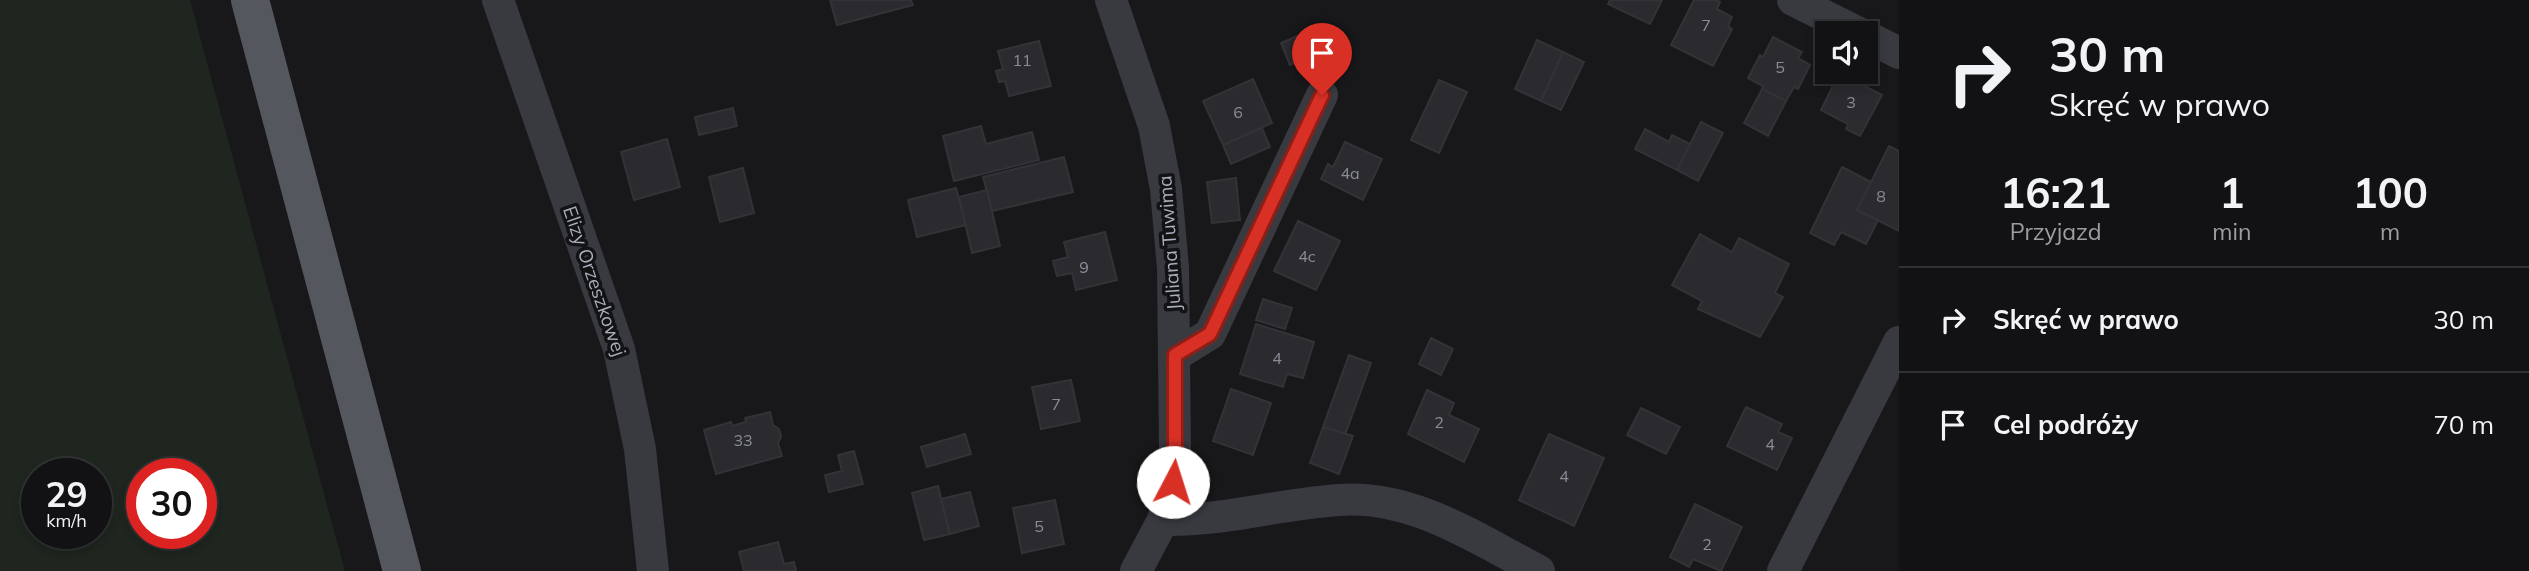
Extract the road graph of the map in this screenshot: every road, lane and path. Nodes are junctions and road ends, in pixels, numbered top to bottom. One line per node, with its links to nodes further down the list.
1 (250, 0): 12 (main road)
2 (498, 0): 13 (street, Elizy Orzeszkowej)
3 (1111, 0): 10 (street, Juliana Tuwima)
4 (1793, 0): 5 (street)
5 (1835, 21)
6 (1878, 42): 7 (street)
7 (1899, 53)
8 (1322, 95): 10 (street)
9 (1899, 342): 16 (street)
10 (1175, 355): 11 (street, Juliana Tuwima)
11 (1163, 520): 14 (street, Juliana Tuwima); 15 (street)
12 (402, 571)
13 (653, 571)
14 (1136, 571)
15 (1539, 571)
16 (1783, 571)

